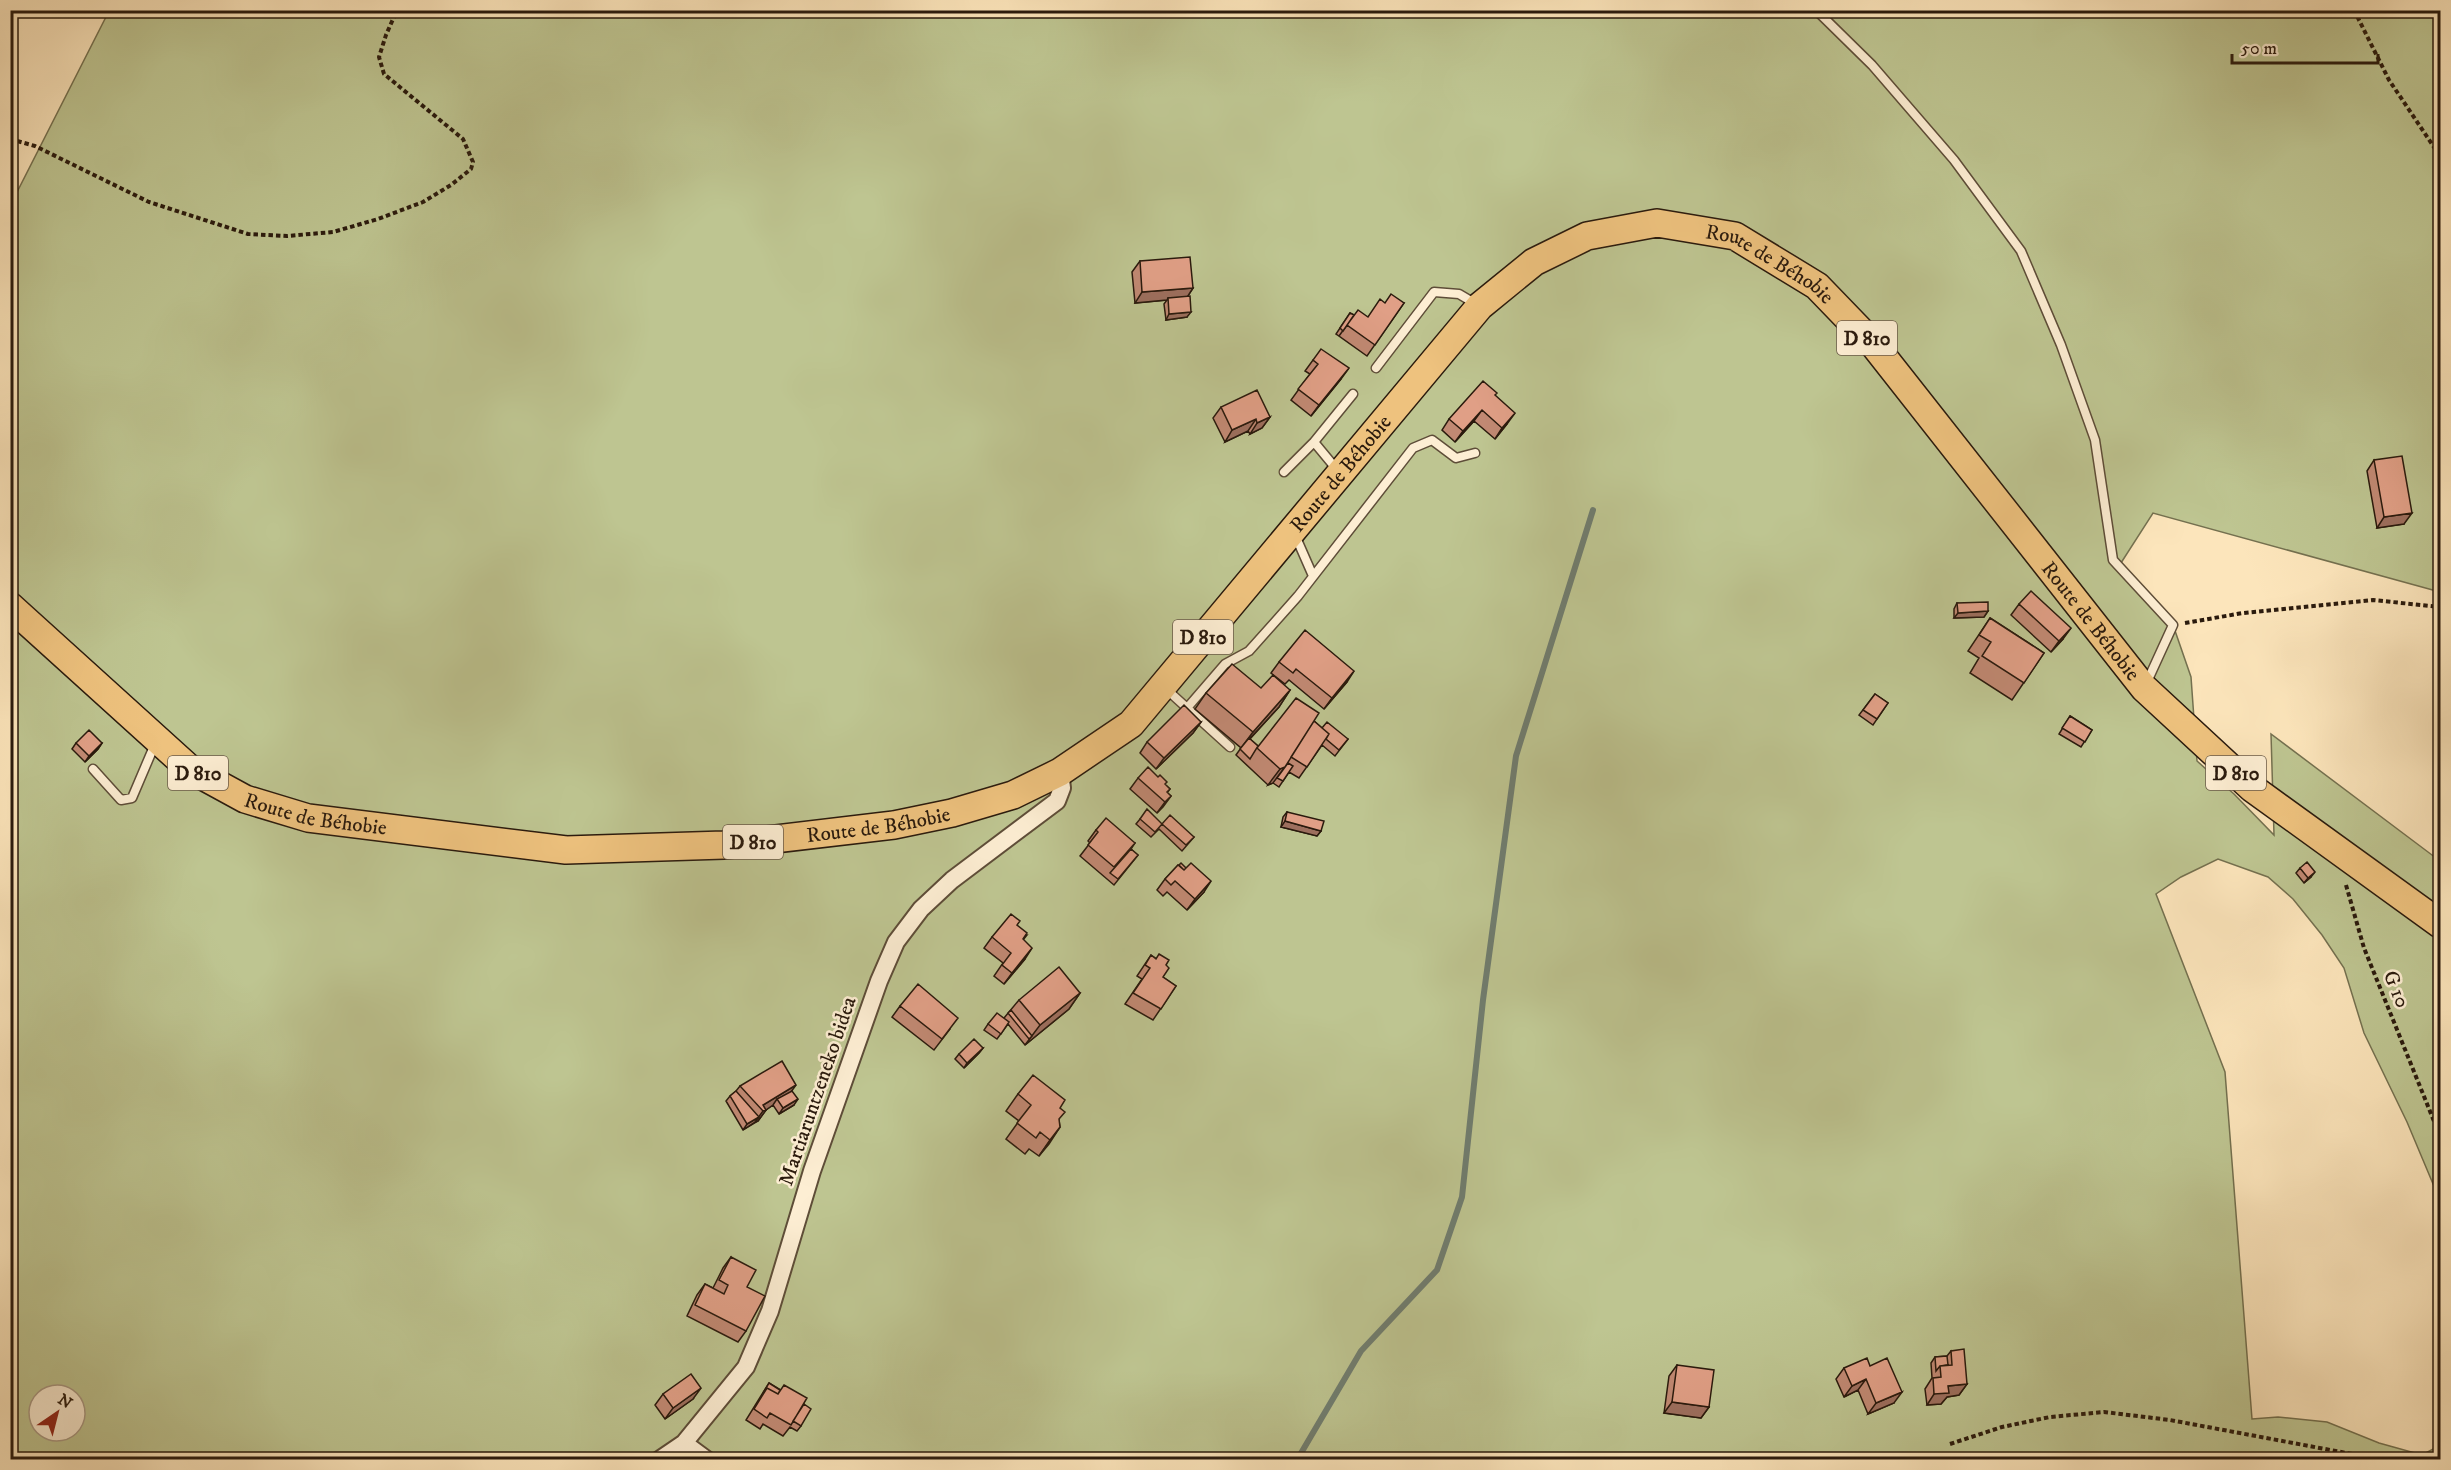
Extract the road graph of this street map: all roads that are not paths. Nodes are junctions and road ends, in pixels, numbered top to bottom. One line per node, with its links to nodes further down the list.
1 (1816, 10): 13 (lane)
2 (1480, 306): 3 (lane); 8 (main road, Route de Béhobie / D 810); 13 (main road, Route de Béhobie / D 810)
3 (1376, 368)
4 (1353, 394): 5 (lane)
5 (1314, 442): 7 (lane); 8 (lane)
6 (1475, 453): 10 (lane)
7 (1284, 471)
8 (1340, 474): 9 (main road, Route de Béhobie / D 810)
9 (1293, 530): 10 (lane); 12 (main road, Route de Béhobie / D 810)
10 (1313, 576): 14 (lane)
11 (10, 606): 15 (main road, Route de Béhobie / D 810)
12 (1163, 686): 14 (lane); 18 (main road, Route de Béhobie / D 810)
13 (2144, 688): 19 (main road, Route de Béhobie / D 810)
14 (1187, 708): 16 (lane)
15 (157, 741): 17 (lane); 18 (main road, Route de Béhobie / D 810)
16 (1230, 747)
17 (93, 769)
18 (1060, 772): 20 (street, Martiaruntzeneko bidea)
19 (2440, 924)
20 (684, 1443): 21 (street, Martiaruntzeneko bidea); 22 (street)
21 (659, 1460)
22 (706, 1460)

